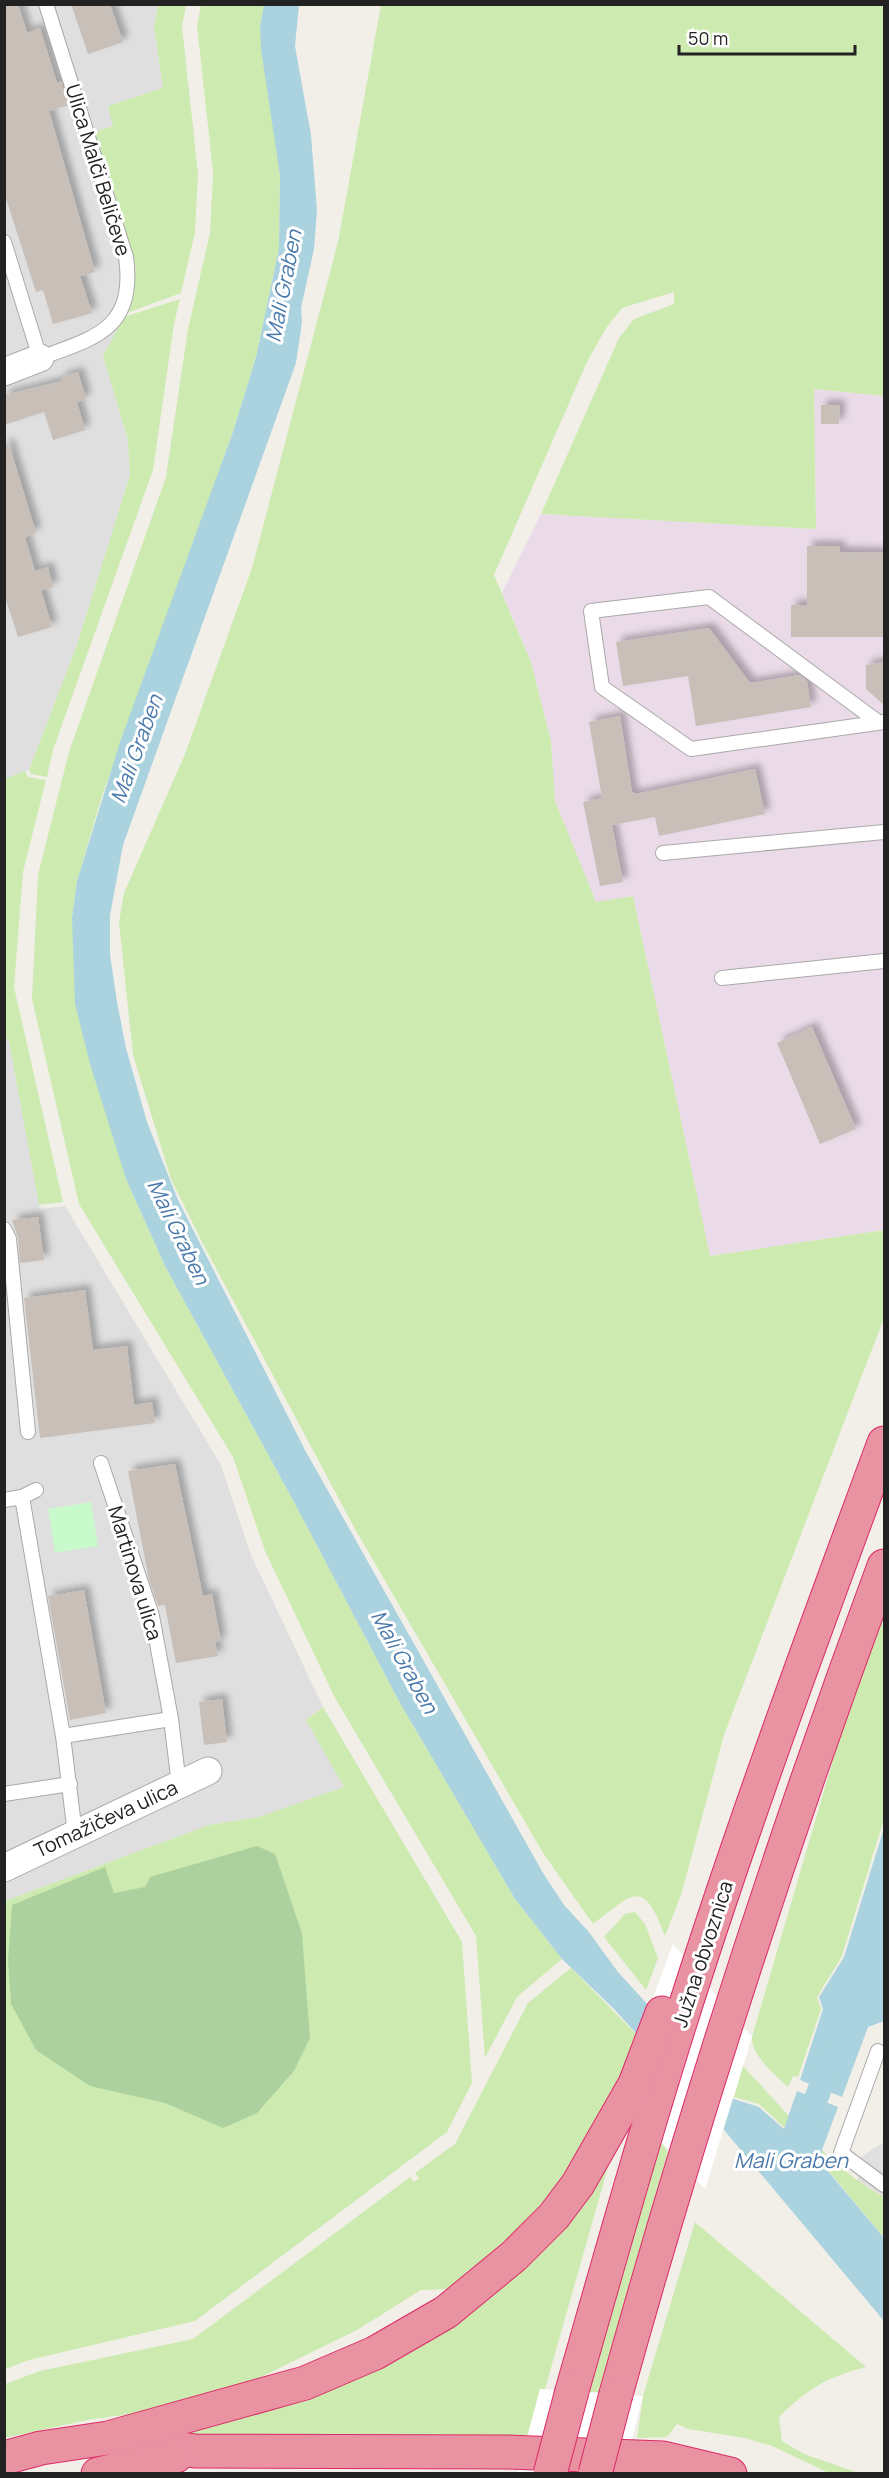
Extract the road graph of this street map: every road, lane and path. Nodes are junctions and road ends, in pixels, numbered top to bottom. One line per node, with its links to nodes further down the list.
1 (46, 4): 3 (lane, Ulica Malči Beličeve)
2 (4, 242): 3 (lane)
3 (40, 358): 4 (street, Ulica Malči Beličeve)
4 (4, 372)
5 (881, 722): 5 (lane)
6 (885, 832): 7 (lane)
7 (663, 853)
8 (885, 961): 9 (lane)
9 (723, 978)
10 (4, 1229): 11 (lane)
11 (28, 1432)
12 (885, 1443): 26 (highway, Južna obvoznica)
13 (100, 1463): 18 (lane, Martinova ulica)
14 (36, 1490): 15 (lane)
15 (22, 1497): 16 (lane); 19 (lane)
16 (4, 1500)
17 (885, 1566): 34 (highway, bridge)
18 (171, 1719): 19 (lane); 22 (lane, Martinova ulica)
19 (63, 1736): 21 (lane)
20 (208, 1771): 22 (street, Tomažičeva ulica)
21 (70, 1784): 23 (lane); 24 (lane)
22 (179, 1785): 24 (street, Tomažičeva ulica)
23 (4, 1794)
24 (75, 1834): 25 (street, Tomažičeva ulica)
25 (4, 1868)
26 (696, 1972): 29 (highway); 33 (highway, Južna obvoznica, bridge)
27 (878, 2052): 28 (lane)
28 (885, 2185)
29 (108, 2438): 30 (highway); 31 (highway)
30 (195, 2451): 32 (highway); 35 (highway)
31 (4, 2457)
32 (98, 2474)
33 (550, 2474)
34 (595, 2474)
35 (730, 2474)

